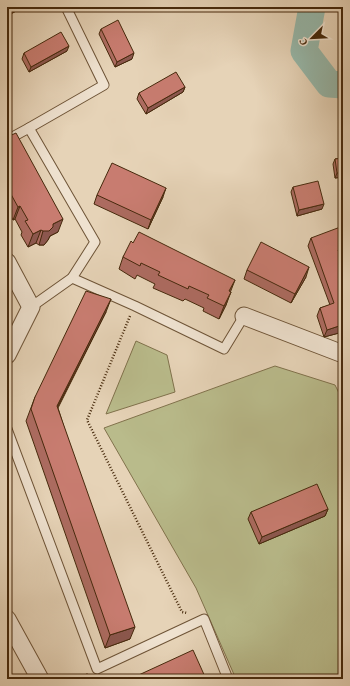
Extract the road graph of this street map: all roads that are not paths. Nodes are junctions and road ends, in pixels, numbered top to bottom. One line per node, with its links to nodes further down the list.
1 (66, 7): 2 (lane)
2 (29, 128): 3 (lane); 5 (lane)
3 (7, 140)
4 (7, 262): 6 (street)
5 (72, 278): 6 (lane); 7 (lane)
6 (31, 307): 9 (street)
7 (244, 316): 8 (street)
8 (339, 350)
9 (7, 355)
10 (7, 428): 13 (lane)
11 (7, 619): 12 (street)
12 (40, 679)
13 (228, 679)

